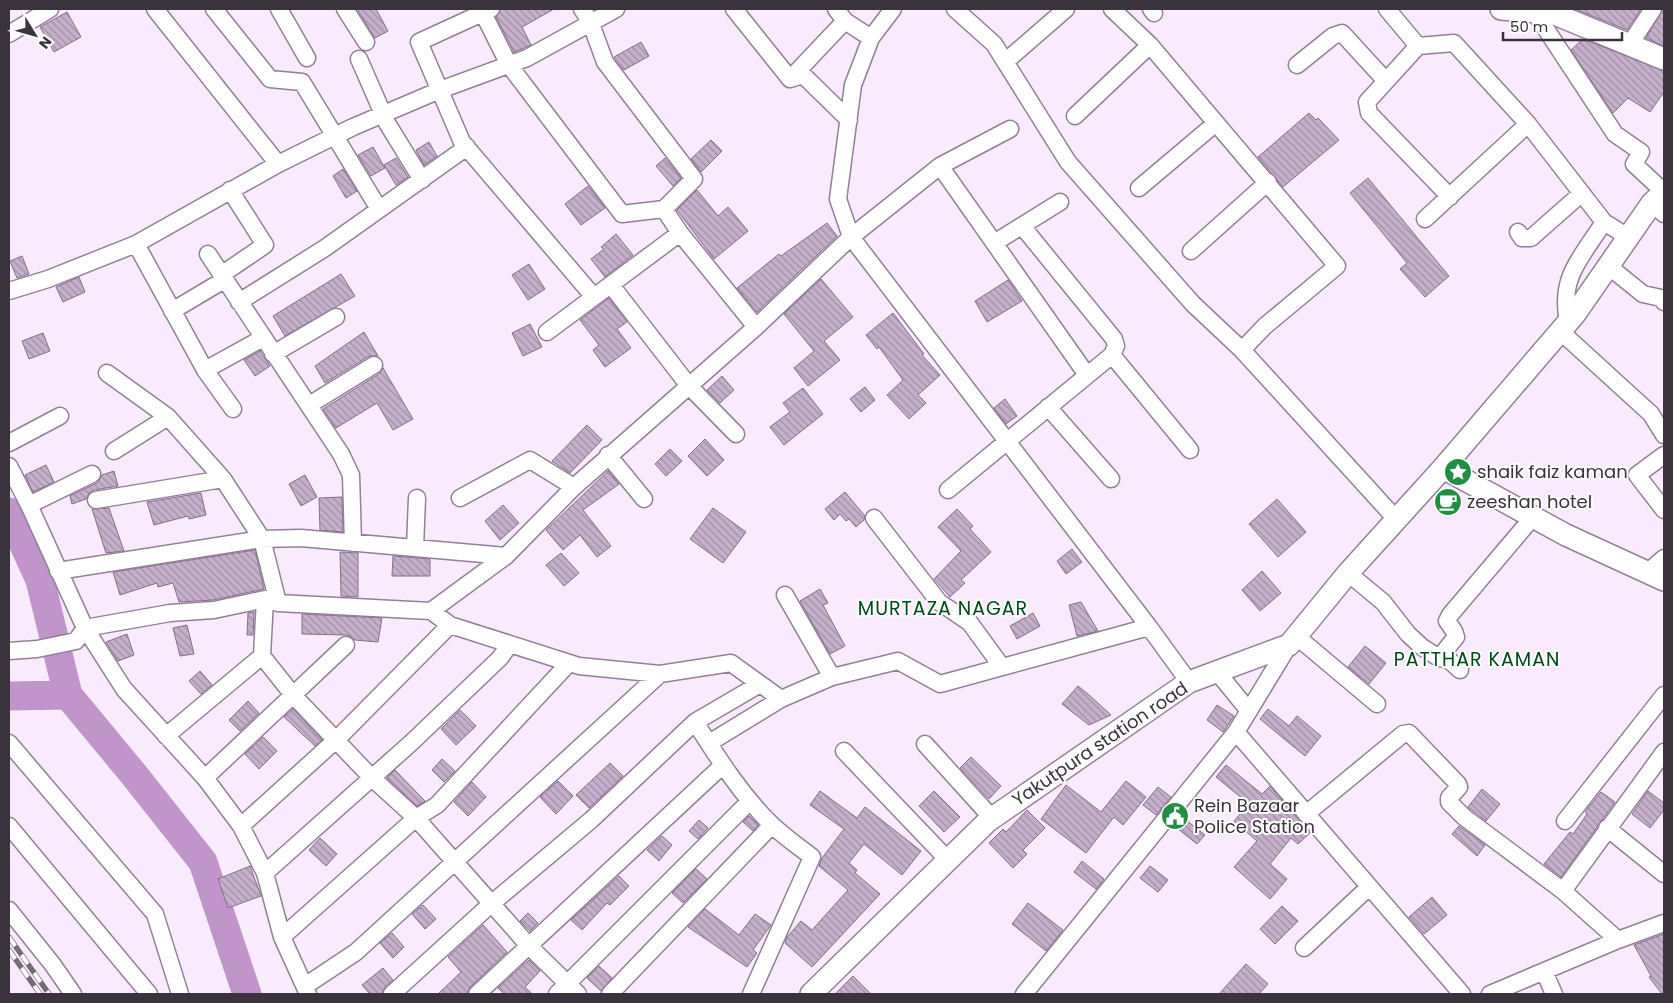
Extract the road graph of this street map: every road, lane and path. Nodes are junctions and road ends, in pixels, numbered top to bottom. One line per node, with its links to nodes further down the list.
1 (50, 9): 19 (street)
2 (214, 9): 40 (street)
3 (279, 9): 25 (street)
4 (345, 9): 21 (street)
5 (616, 9): 17 (street)
6 (734, 9): 31 (street)
7 (893, 9): 20 (street)
8 (955, 9): 28 (street)
9 (1066, 9): 28 (street)
10 (1112, 9): 23 (street)
11 (1387, 9): 24 (street)
12 (1503, 9): 16 (street)
13 (1653, 9): 22 (street)
14 (158, 10): 42 (street)
15 (487, 11): 29 (street); 33 (street)
16 (1547, 11): 22 (street); 50 (street)
17 (586, 15): 29 (street); 52 (street)
18 (841, 15): 20 (street); 31 (street)
19 (9, 34)
20 (871, 38): 36 (street)
21 (366, 42)
22 (1630, 44): 27 (street)
23 (1150, 45): 35 (street); 37 (street)
24 (1418, 46): 32 (street); 38 (street)
25 (307, 58)
26 (359, 59): 34 (street)
27 (1664, 59)
28 (1005, 62): 78 (street)
29 (509, 65): 33 (street); 52 (street)
30 (1297, 65): 32 (street)
31 (790, 79): 36 (street)
32 (1386, 81): 49 (street)
33 (440, 90): 34 (street); 41 (street)
34 (383, 114): 40 (street); 44 (street)
35 (1075, 116)
36 (849, 120): 59 (street)
37 (1216, 123): 45 (street); 46 (street)
38 (1528, 124): 48 (street); 49 (street)
39 (1010, 129): 43 (street)
40 (335, 137): 42 (street); 53 (street)
41 (467, 147): 44 (street); 69 (street)
42 (278, 164): 47 (street)
43 (940, 166): 59 (street); 62 (street)
44 (422, 180): 53 (street)
45 (1268, 182): 63 (street); 78 (street)
46 (1138, 188)
47 (230, 190): 61 (street); 66 (street)
48 (1582, 193): 55 (street); 57 (street)
49 (1450, 197): 54 (street)
50 (1661, 200): 60 (street, Yakutpura station road)
51 (1060, 202): 56 (street)
52 (664, 209): 58 (street)
53 (379, 210): 70 (street)
54 (1425, 219)
55 (1604, 222): 60 (street); 75 (street)
56 (1022, 226): 62 (street); 80 (street)
57 (1518, 232)
58 (680, 233): 67 (street); 74 (street)
59 (851, 237): 74 (street); 93 (street)
60 (1628, 237): 65 (street, Yakutpura station road)
61 (136, 244): 68 (street); 72 (street)
62 (994, 244): 84 (street)
63 (1191, 251)
64 (208, 254): 66 (street)
65 (1607, 265): 71 (street); 75 (street, Yakutpura station road)
66 (222, 277): 70 (street); 72 (street)
67 (611, 285): 69 (street); 85 (street)
68 (9, 291)
69 (594, 298): 76 (street)
70 (239, 302): 77 (street)
71 (1664, 302)
72 (172, 311): 82 (street)
73 (336, 317): 79 (street)
74 (756, 327): 85 (street)
75 (1564, 327): 92 (street); 100 (street, Yakutpura station road)
76 (547, 332)
77 (263, 338): 79 (street); 82 (street)
78 (1242, 350): 114 (street)
79 (273, 354): 86 (street)
80 (1112, 355): 84 (street); 95 (street)
81 (374, 365): 86 (street)
82 (205, 370): 88 (street)
83 (107, 373): 90 (street)
84 (1088, 375): 87 (street)
85 (689, 386): 91 (street); 98 (street)
86 (309, 405): 116 (street)
87 (1048, 407): 93 (street); 103 (street)
88 (233, 409)
89 (60, 416): 94 (street)
90 (168, 417): 96 (street); 102 (street)
91 (736, 434)
92 (1664, 436)
93 (1006, 441): 105 (street); 127 (street)
94 (9, 443)
95 (1190, 450)
96 (114, 451)
97 (1664, 454): 111 (street)
98 (608, 455): 104 (street); 108 (street)
99 (9, 466): 110 (street)
100 (1444, 468): 112 (street); 114 (street, Yakutpura station road)
101 (92, 474): 110 (street)
102 (223, 479): 109 (street); 115 (street)
103 (1111, 479)
104 (574, 487): 107 (street); 118 (street)
105 (948, 490)
106 (417, 498): 117 (street)
107 (460, 498)
108 (644, 499)
109 (96, 500)
110 (29, 505): 120 (street)
111 (1664, 510)
112 (1533, 517): 122 (street); 134 (street)
113 (874, 518): 136 (street)
114 (1396, 519): 121 (street, Yakutpura station road)
115 (262, 539): 116 (street); 120 (street); 124 (street)
116 (353, 543): 117 (street)
117 (415, 548): 118 (street)
118 (506, 556): 125 (street)
119 (1664, 558): 122 (street)
120 (58, 571): 128 (street)
121 (1348, 573): 129 (street, Yakutpura station road); 134 (street)
122 (1656, 576)
123 (785, 595): 140 (street)
124 (272, 601): 125 (street); 128 (street); 133 (street)
125 (431, 611): 126 (street)
126 (450, 625): 130 (street); 151 (street)
127 (1149, 627): 136 (street); 141 (street)
128 (80, 635): 132 (street); 150 (street)
129 (1292, 641): 138 (street, Yakutpura station road); 146 (street); 147 (street)
130 (510, 644): 135 (street); 159 (street)
131 (346, 645): 143 (street)
132 (9, 651)
133 (262, 656): 143 (street); 150 (street)
134 (1439, 658): 137 (street)
135 (569, 663): 139 (street); 162 (street)
136 (1002, 667): 140 (street)
137 (1460, 670)
138 (1218, 673): 141 (street, Yakutpura station road); 147 (street)
139 (660, 674): 142 (street); 170 (street)
140 (832, 676): 145 (street)
141 (1189, 682): 163 (street, Yakutpura station road)
142 (760, 684): 145 (street); 148 (street)
143 (292, 695): 151 (street); 158 (street)
144 (1664, 695): 164 (street)
145 (781, 699): 153 (street)
146 (1377, 704)
147 (1249, 711): 149 (street)
148 (695, 722): 153 (street); 175 (street)
149 (1236, 732): 161 (street); 194 (street)
150 (166, 736): 158 (street)
151 (336, 740): 159 (street); 167 (street)
152 (9, 743): 188 (street)
153 (709, 743): 157 (street)
154 (925, 744): 163 (street)
155 (844, 751): 169 (street)
156 (1662, 759): 168 (street)
157 (722, 766): 160 (street); 180 (street)
158 (205, 778): 167 (street)
159 (372, 778): 162 (street); 171 (street)
160 (750, 801): 165 (street); 184 (street)
161 (1306, 814): 173 (street); 174 (street)
162 (416, 818): 170 (street); 178 (street)
163 (992, 818): 169 (street, Yakutpura station road)
164 (1565, 821)
165 (772, 825): 191 (street); 192 (street)
166 (9, 826): 187 (street)
167 (242, 826): 171 (street)
168 (1608, 828): 172 (street); 174 (street)
169 (948, 860): 193 (street, Yakutpura station road)
170 (456, 861): 175 (street); 183 (street)
171 (265, 873): 178 (street)
172 (1664, 874)
173 (1370, 887): 181 (street); 185 (street)
174 (1563, 892): 179 (street)
175 (491, 904): 180 (street); 189 (street)
176 (9, 910): 186 (street)
177 (1664, 923): 179 (street)
178 (282, 937): 183 (street)
179 (1618, 940): 182 (street)
180 (529, 946): 184 (street); 190 (street)
181 (1304, 948)
182 (1544, 971): 195 (street); 196 (street)
183 (306, 990)
184 (567, 991)
185 (1454, 992)
186 (73, 994)
187 (149, 994)
188 (180, 994)
189 (392, 994)
190 (477, 994)
191 (610, 994)
192 (751, 994)
193 (811, 994)
194 (1024, 994)
195 (1490, 994)
196 (1554, 994)

